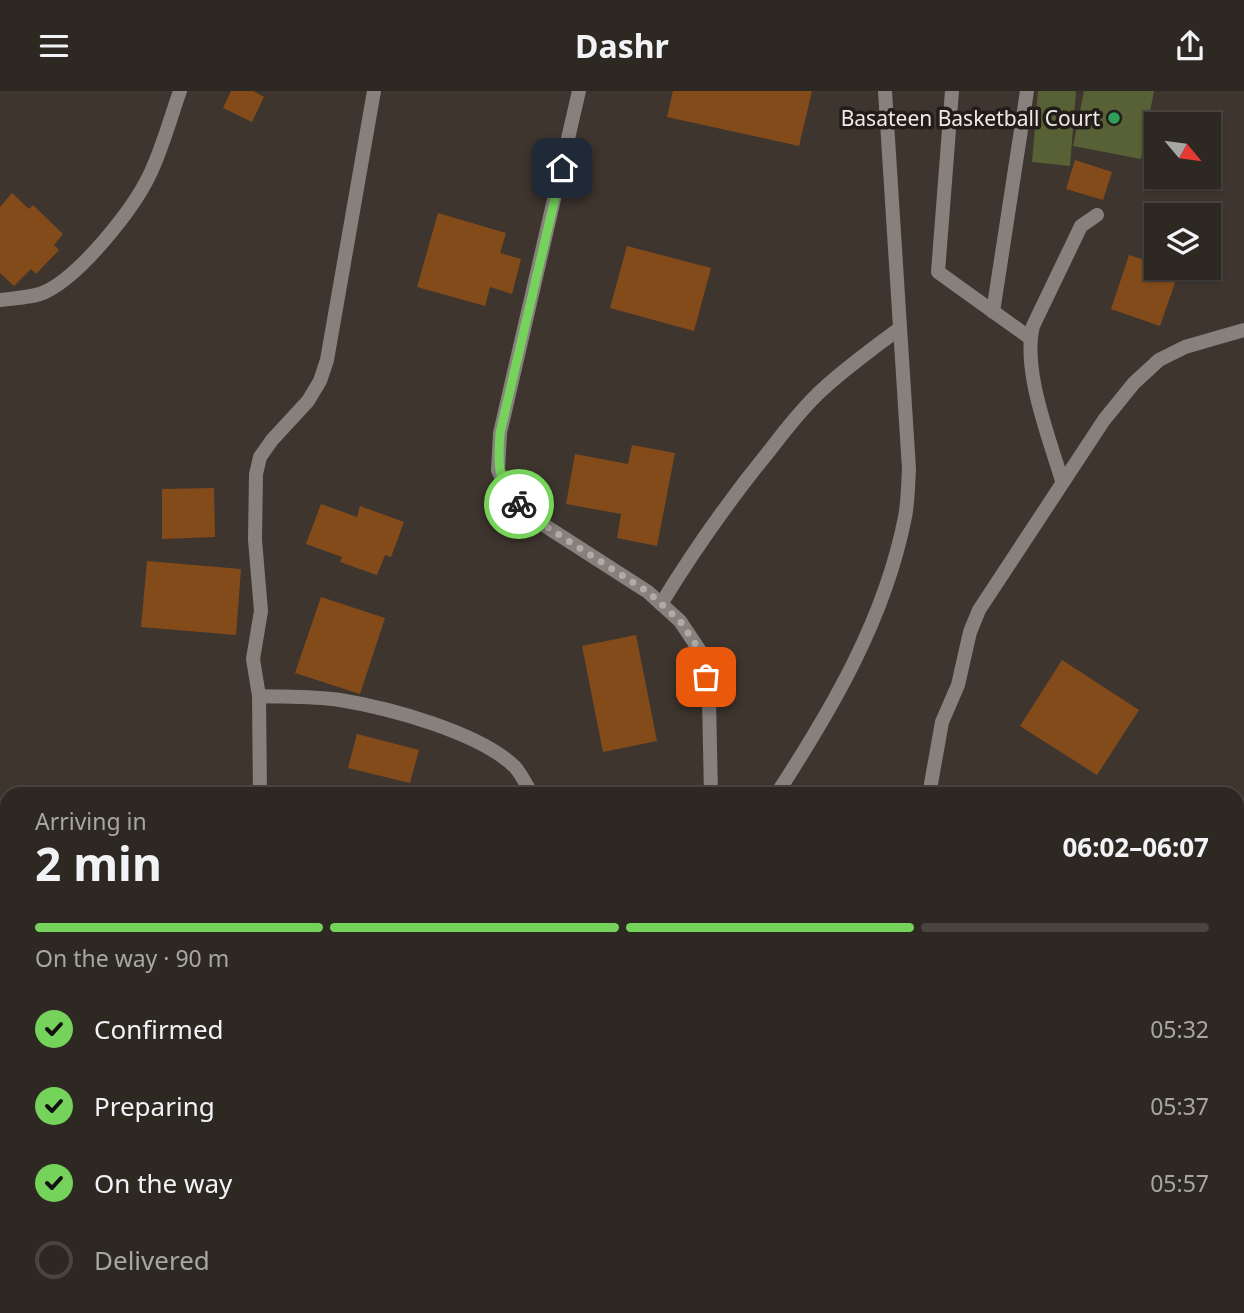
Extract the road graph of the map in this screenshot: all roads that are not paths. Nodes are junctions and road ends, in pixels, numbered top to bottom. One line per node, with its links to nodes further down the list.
1 (180, 91): 8 (street)
2 (374, 91): 15 (street)
3 (579, 91): 14 (street)
4 (885, 91): 10 (street)
5 (952, 91): 9 (street)
6 (1027, 91): 9 (street)
7 (1097, 215): 12 (street)
8 (0, 300)
9 (993, 312): 12 (street)
10 (899, 329): 14 (street); 19 (street)
11 (1244, 330): 13 (street)
12 (1030, 338): 13 (street)
13 (1062, 481): 20 (street)
14 (661, 604): 18 (street)
15 (259, 696): 16 (street); 17 (street)
16 (260, 787)
17 (527, 787)
18 (711, 787)
19 (781, 787)
20 (930, 787)

